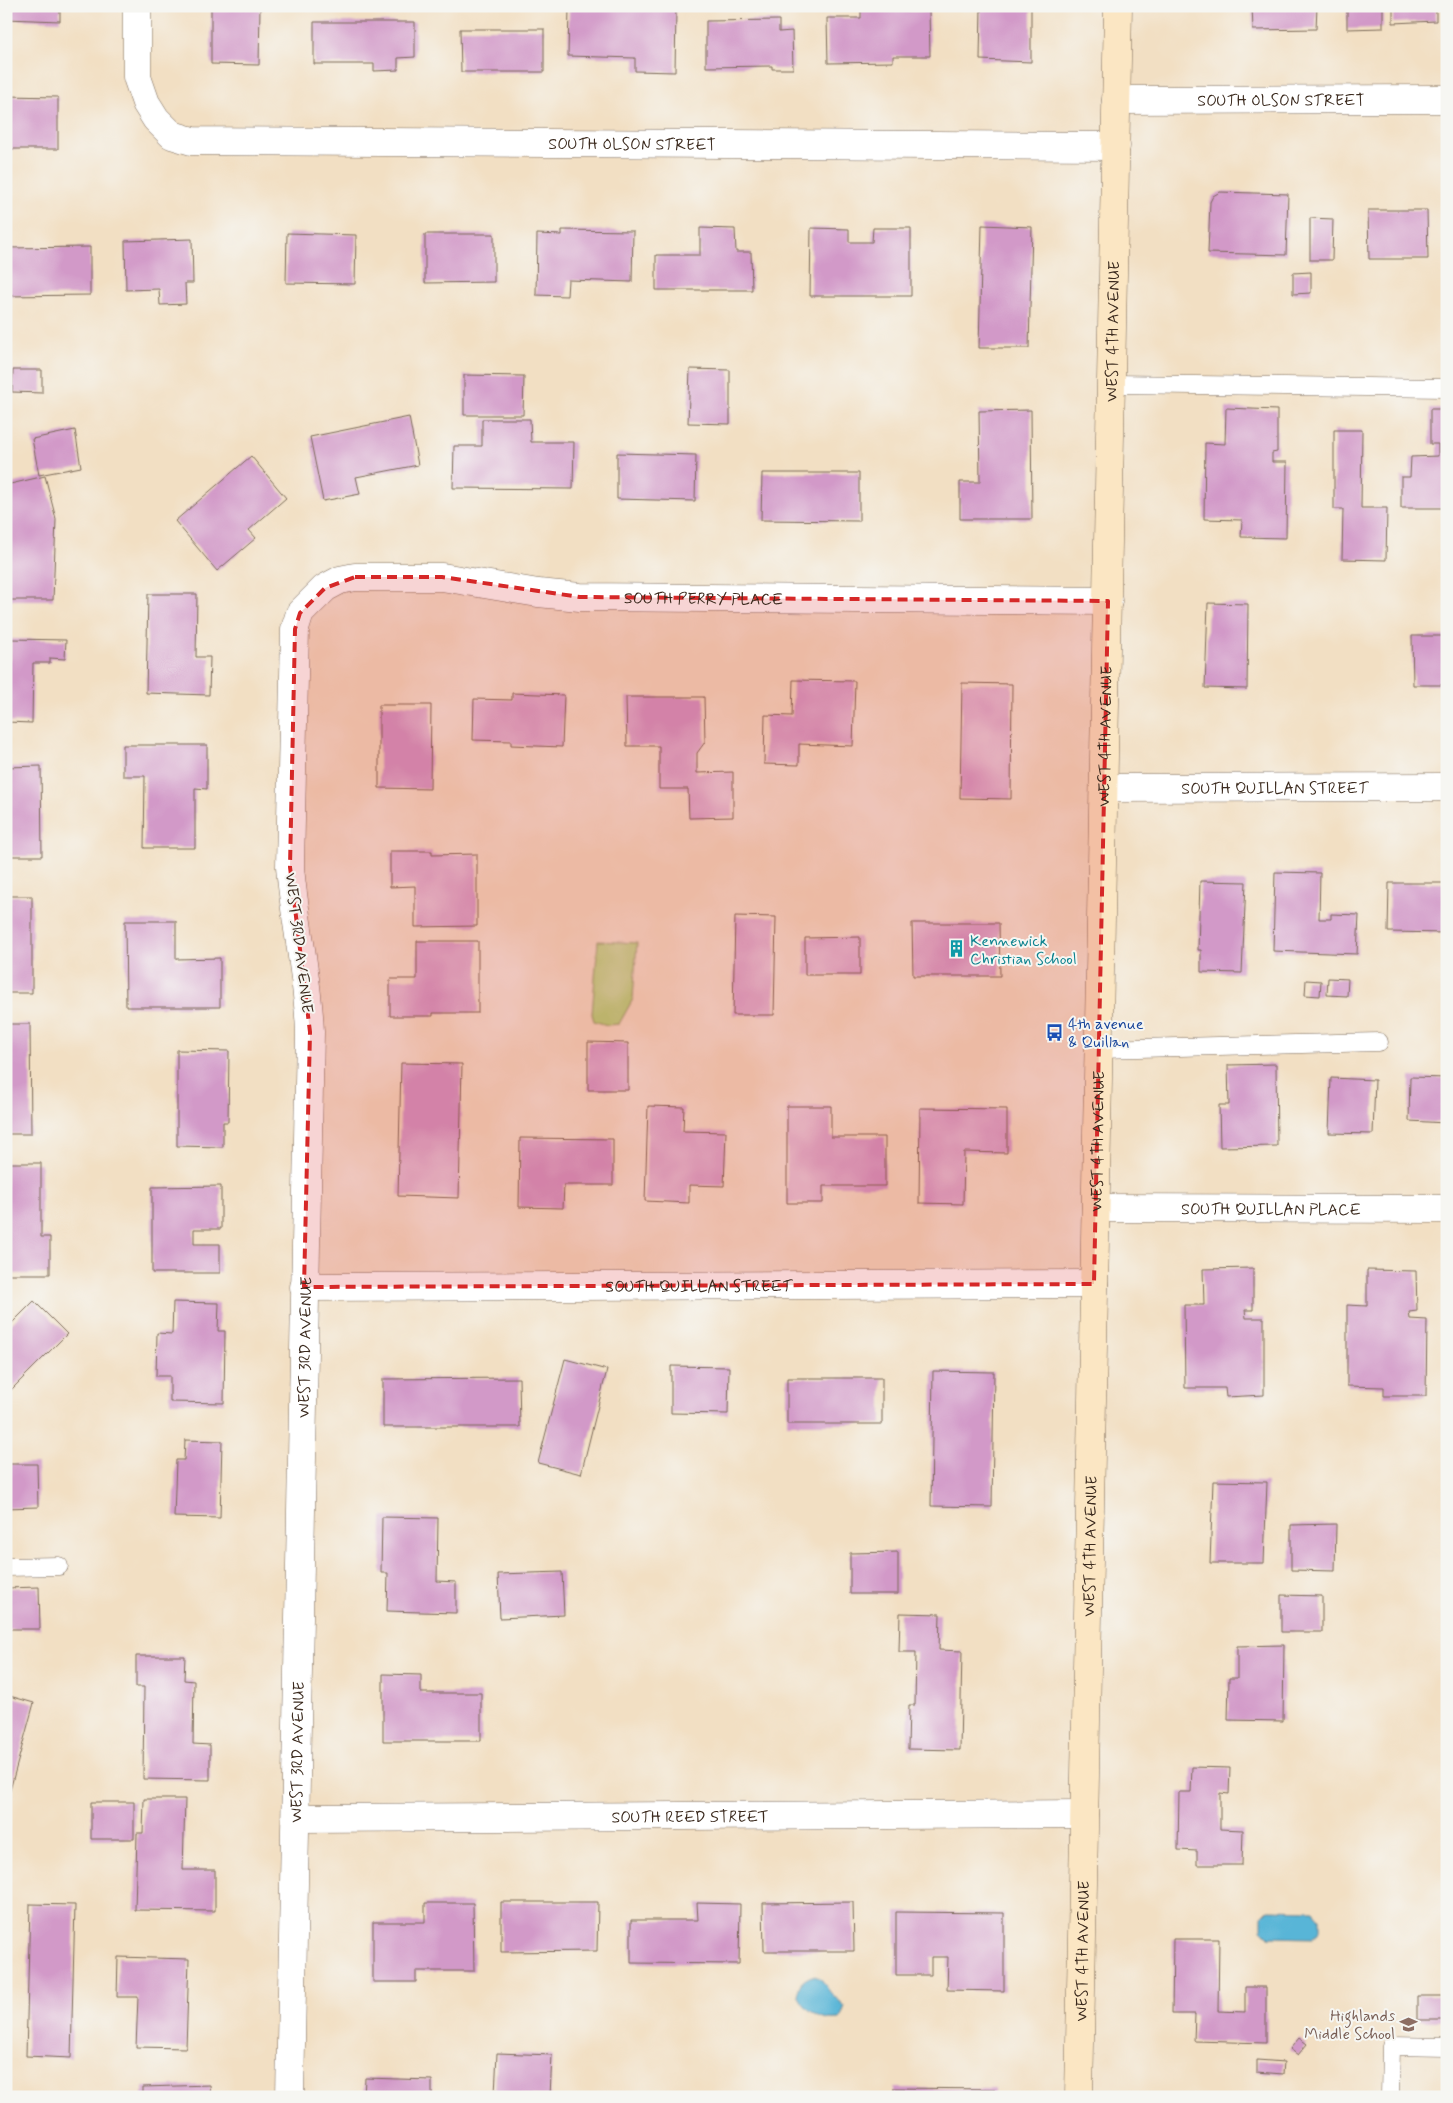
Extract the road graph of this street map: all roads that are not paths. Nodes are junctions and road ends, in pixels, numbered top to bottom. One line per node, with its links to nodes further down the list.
1 (137, 6): 5 (street, SOUTH OLSON STREET)
2 (1118, 6): 4 (street, WEST 4TH AVENUE)
3 (1447, 99): 4 (street, SOUTH OLSON STREET)
4 (1116, 100): 5 (street, WEST 4TH AVENUE)
5 (1116, 146): 6 (street, WEST 4TH AVENUE)
6 (1112, 384): 7 (lane); 8 (street, WEST 4TH AVENUE)
7 (1447, 388)
8 (1108, 601): 9 (street, SOUTH PERRY PLACE); 11 (street, WEST 4TH AVENUE)
9 (309, 603): 17 (street, WEST 3RD AVENUE)
10 (1447, 787): 11 (street, SOUTH QUILLAN STREET)
11 (1104, 788): 13 (street, WEST 4TH AVENUE)
12 (1379, 1042): 13 (lane)
13 (1099, 1049): 14 (street, WEST 4TH AVENUE)
14 (1096, 1208): 15 (street, SOUTH QUILLAN PLACE); 16 (street, WEST 4TH AVENUE)
15 (1447, 1209)
16 (1094, 1284): 17 (street, SOUTH QUILLAN STREET); 20 (street, WEST 4TH AVENUE)
17 (304, 1287): 21 (street, WEST 3RD AVENUE)
18 (59, 1566): 19 (lane)
19 (6, 1567)
20 (1084, 1814): 21 (street, SOUTH REED STREET); 24 (street, WEST 4TH AVENUE)
21 (296, 1818): 23 (street, WEST 3RD AVENUE)
22 (1447, 2046): 25 (lane)
23 (290, 2097)
24 (1079, 2097)
25 (1390, 2097)

